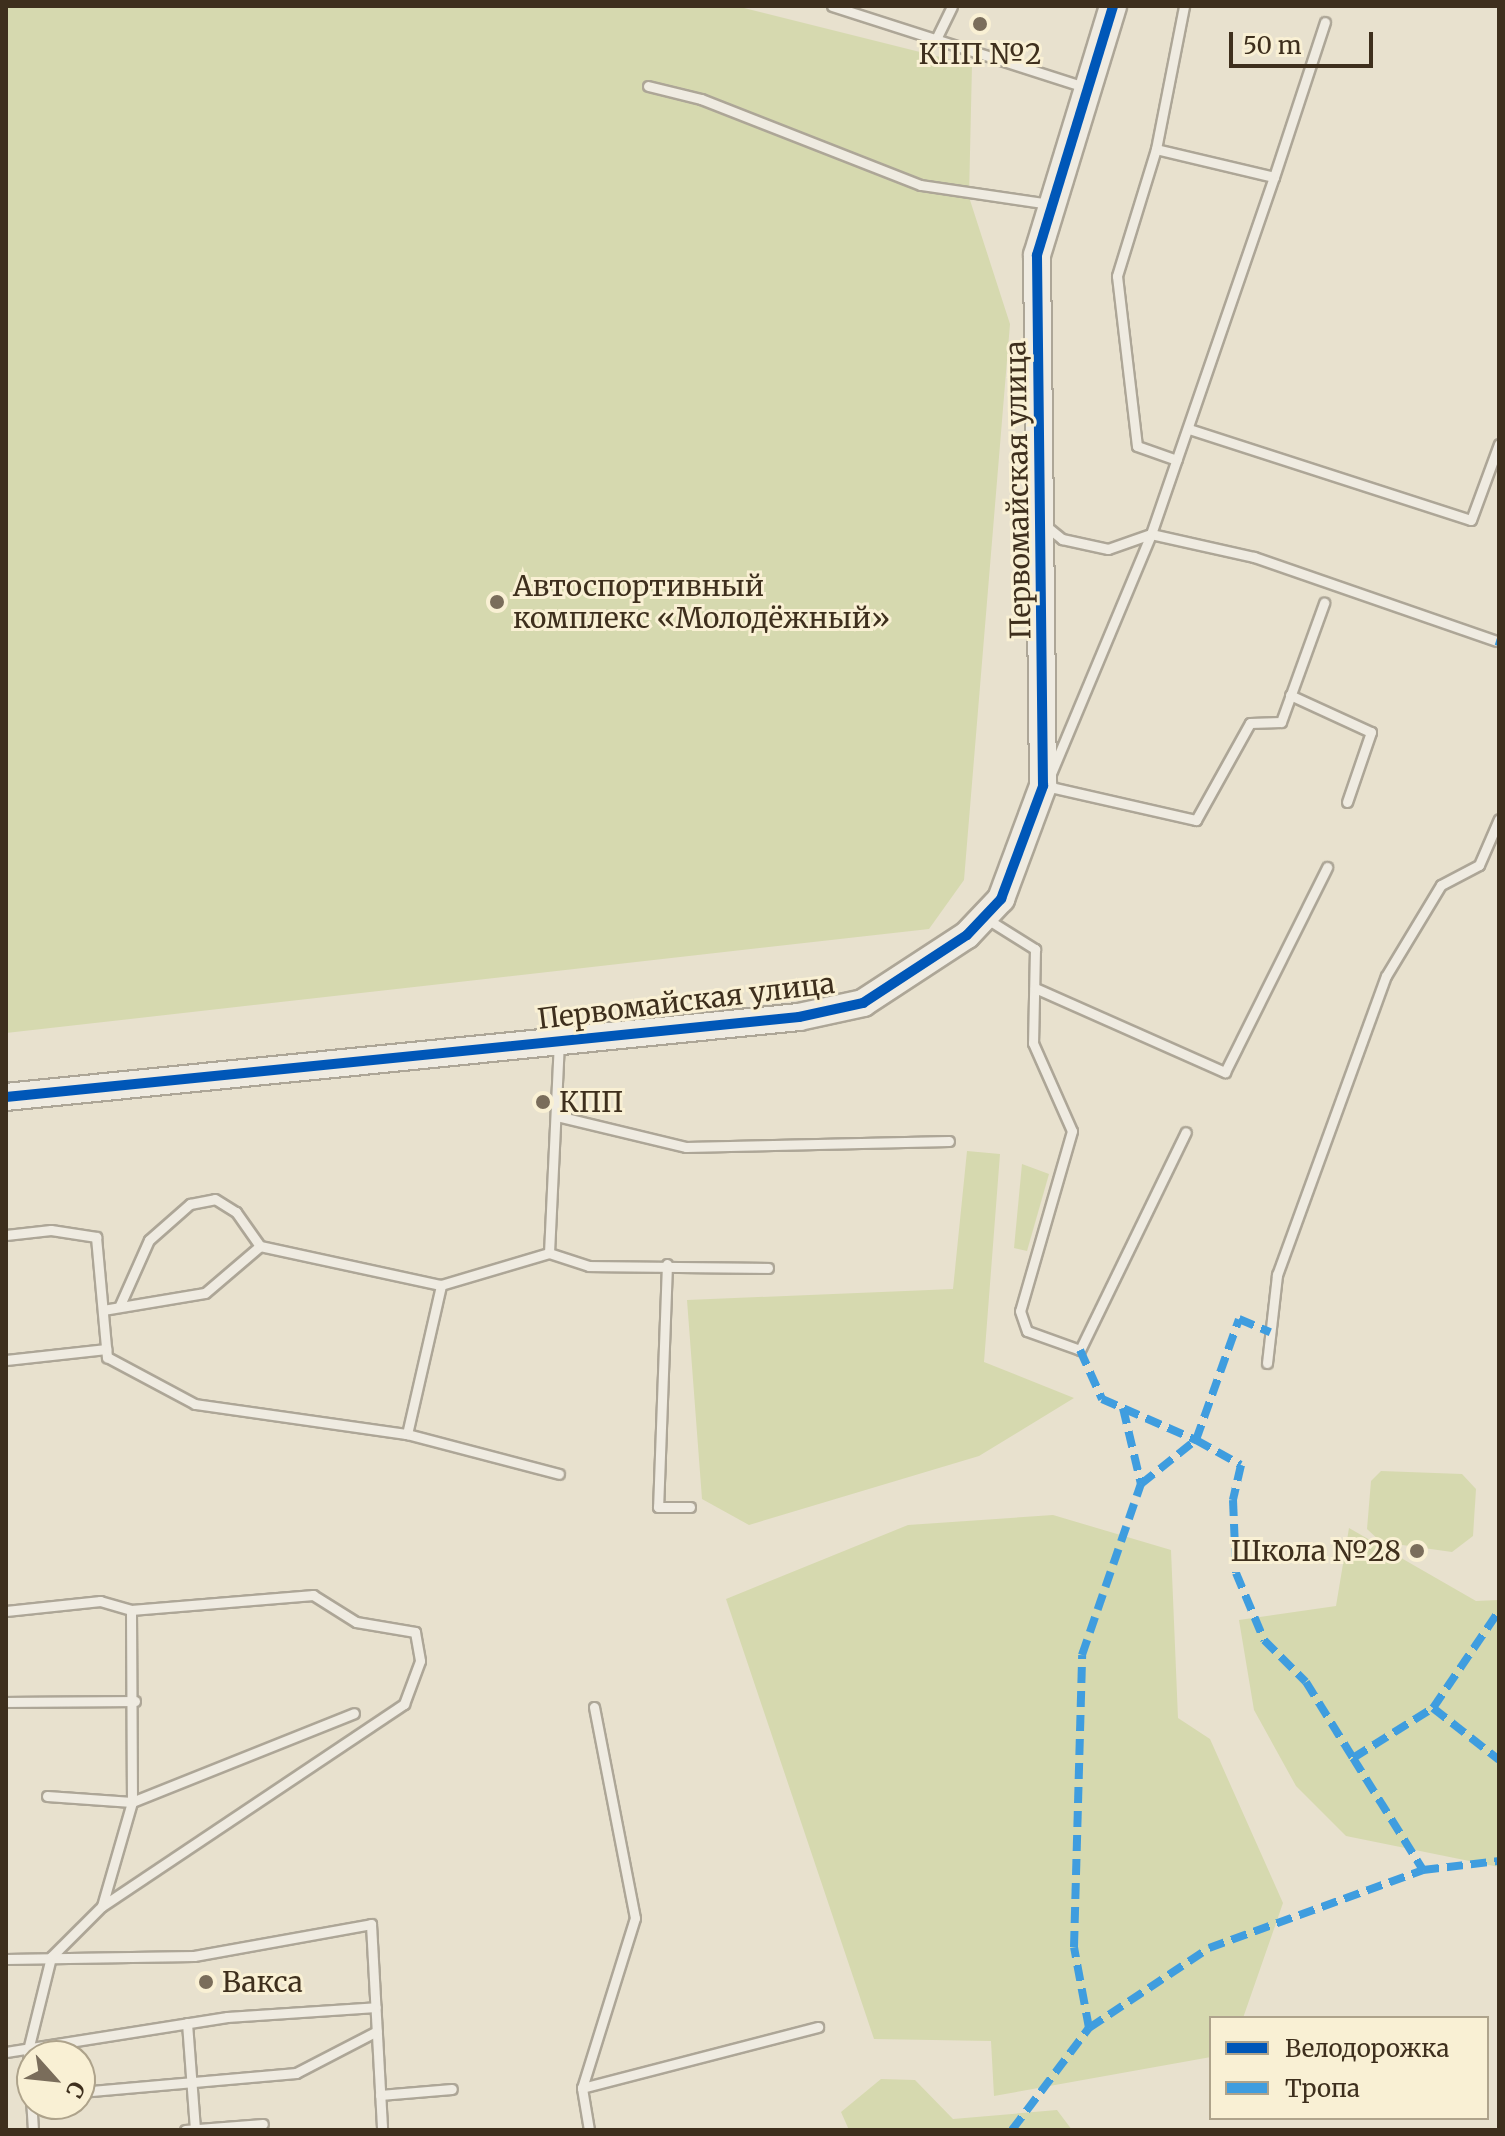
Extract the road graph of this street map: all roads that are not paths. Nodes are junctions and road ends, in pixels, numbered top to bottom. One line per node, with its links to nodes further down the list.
1 (832, 6): 6 (lane)
2 (952, 6): 6 (lane)
3 (1113, 6): 8 (street, Первомайская улица)
4 (1184, 6): 9 (lane)
5 (1325, 22): 10 (lane)
6 (937, 37): 8 (lane)
7 (648, 86): 11 (lane)
8 (1085, 87): 11 (street, Первомайская улица)
9 (1156, 149): 10 (lane); 14 (lane)
10 (1274, 177): 12 (lane)
11 (1050, 204): 15 (street, Первомайская улица)
12 (1189, 429): 13 (lane); 14 (lane)
13 (1499, 444)
14 (1177, 460): 16 (lane)
15 (1043, 524): 16 (lane); 20 (street, Первомайская улица)
16 (1151, 534): 18 (lane); 20 (lane)
17 (1324, 603): 19 (lane)
18 (1496, 641)
19 (1290, 695): 20 (lane); 21 (lane)
20 (1043, 786): 24 (street, Первомайская улица)
21 (1347, 802)
22 (1499, 819): 41 (lane)
23 (1327, 867): 25 (lane)
24 (984, 917): 25 (lane); 26 (street, Первомайская улица)
25 (1035, 988): 29 (lane)
26 (559, 1041): 27 (street, Первомайская улица); 28 (lane)
27 (6, 1097)
28 (557, 1116): 30 (lane); 33 (lane)
29 (1186, 1132)
30 (949, 1141)
31 (6, 1235): 38 (lane)
32 (260, 1246): 36 (lane); 37 (lane); 37 (lane)
33 (549, 1253): 34 (lane); 36 (lane)
34 (667, 1264): 35 (lane); 44 (lane)
35 (768, 1268)
36 (441, 1285): 42 (lane)
37 (120, 1305): 38 (lane)
38 (103, 1310): 39 (lane)
39 (106, 1349): 40 (lane); 42 (lane)
40 (6, 1360)
41 (1267, 1363)
42 (407, 1434): 43 (lane)
43 (559, 1474)
44 (690, 1507)
45 (131, 1610): 46 (lane); 47 (lane); 53 (lane)
46 (6, 1611)
47 (135, 1701): 48 (lane); 52 (lane)
48 (6, 1702)
49 (594, 1707): 63 (lane)
50 (354, 1713): 52 (lane)
51 (47, 1796): 52 (lane)
52 (132, 1802): 53 (lane)
53 (102, 1906): 54 (lane)
54 (51, 1957): 55 (lane); 56 (lane); 60 (lane)
55 (6, 1959)
56 (376, 2007): 57 (lane); 59 (lane)
57 (187, 2023): 61 (lane); 62 (lane)
58 (818, 2027): 63 (lane)
59 (377, 2031): 62 (lane); 66 (lane)
60 (30, 2040)
61 (87, 2040)
62 (191, 2082): 65 (lane); 69 (lane)
63 (582, 2088): 71 (lane)
64 (452, 2089): 66 (lane)
65 (96, 2091)
66 (380, 2095): 70 (lane)
67 (263, 2124): 69 (lane)
68 (185, 2130): 69 (lane)
69 (195, 2130)
70 (382, 2130)
71 (589, 2130)

